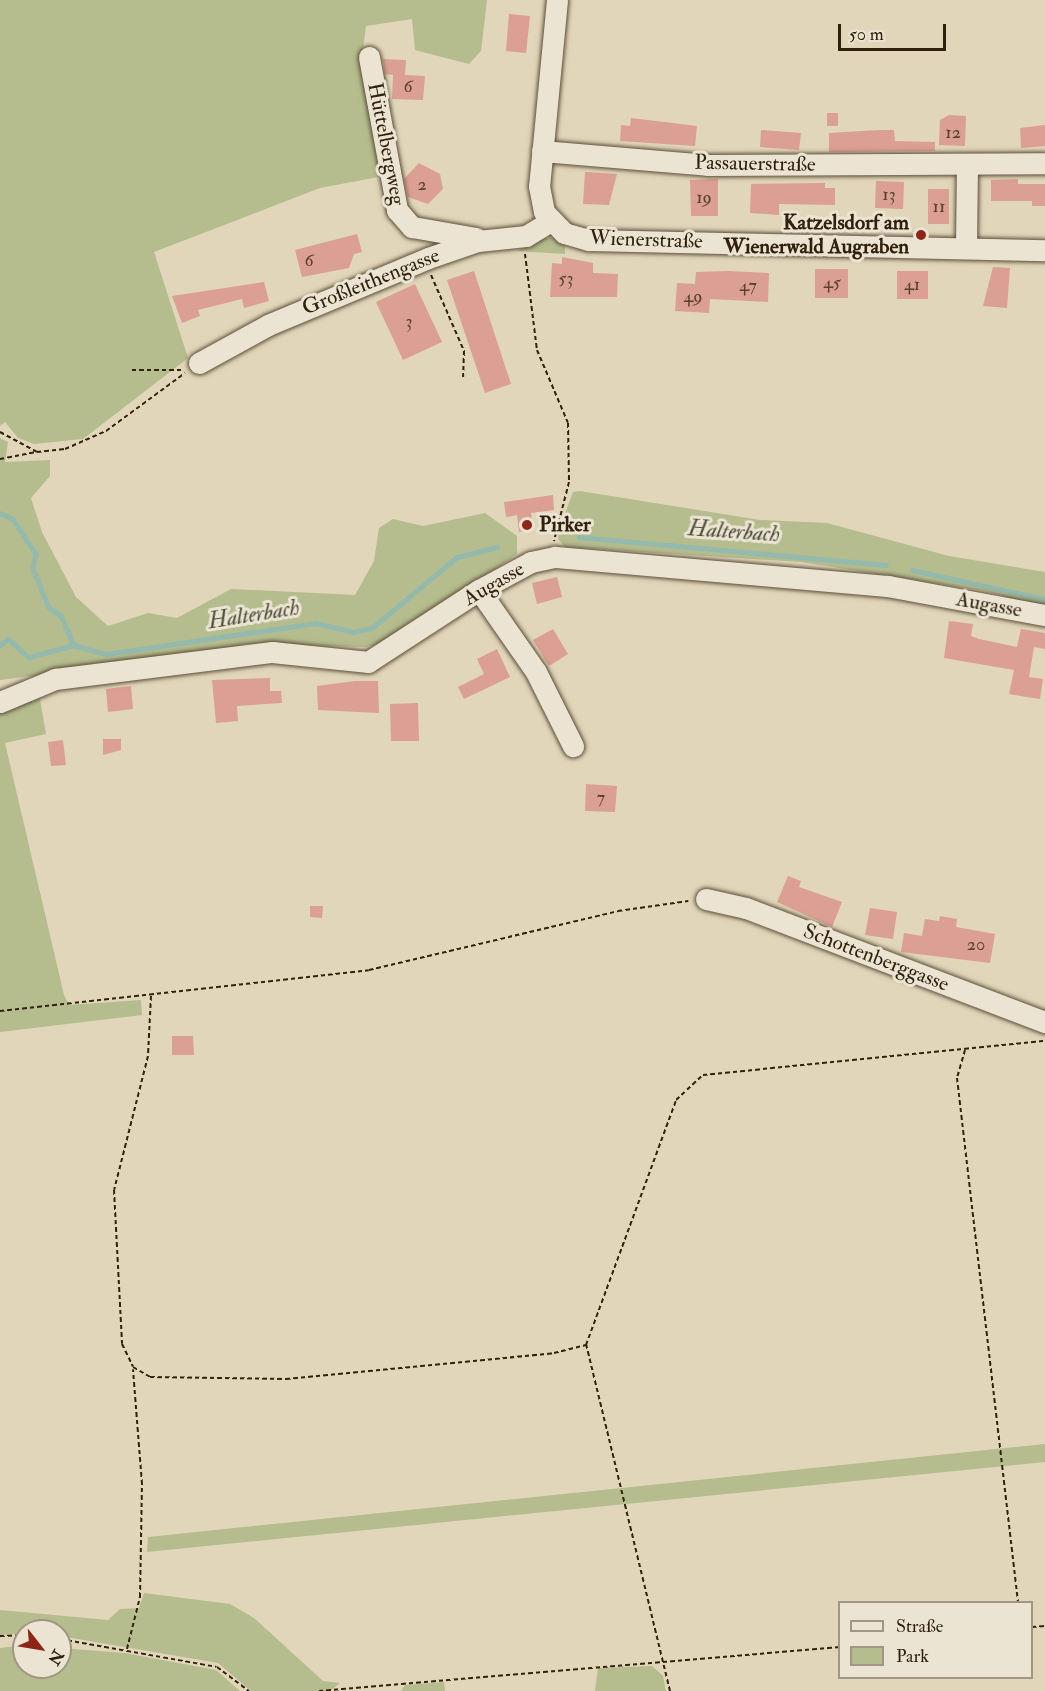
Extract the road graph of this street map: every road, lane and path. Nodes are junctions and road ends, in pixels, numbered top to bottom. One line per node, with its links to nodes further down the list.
1 (557, 0): 3 (street)
2 (369, 57): 8 (street, Hüttelbergweg)
3 (542, 151): 5 (street, Passauerstraße); 6 (street)
4 (1045, 163): 5 (street, Passauerstraße)
5 (967, 167): 9 (street)
6 (549, 222): 7 (street, Großleithengasse); 9 (street, Wienerstraße)
7 (513, 239): 8 (street, Großleithengasse); 18 (path)
8 (478, 242): 11 (street, Großleithengasse)
9 (966, 246): 10 (street, Wienerstraße)
10 (1045, 250)
11 (428, 258): 12 (street, Großleithengasse); 14 (path)
12 (199, 363)
13 (132, 370): 16 (path)
14 (463, 377)
15 (0, 432): 16 (path)
16 (37, 452): 17 (path)
17 (0, 459)
18 (553, 532)
19 (478, 590): 20 (street, Augasse); 21 (street, Augasse); 22 (street)
20 (1045, 615)
21 (0, 702)
22 (573, 746)
23 (706, 898): 24 (path); 26 (street, Schottenberggasse)
24 (151, 996): 25 (path); 30 (path)
25 (0, 1011)
26 (1045, 1022)
27 (1045, 1041): 28 (path)
28 (965, 1050): 29 (path); 31 (path)
29 (586, 1345): 30 (path); 35 (path)
30 (133, 1367): 34 (path)
31 (1018, 1601)
32 (72, 1641): 34 (path)
33 (838, 1647): 35 (path)
34 (127, 1649): 36 (path)
35 (665, 1665): 37 (path); 38 (path)
36 (249, 1691)
37 (319, 1691)
38 (670, 1691)

